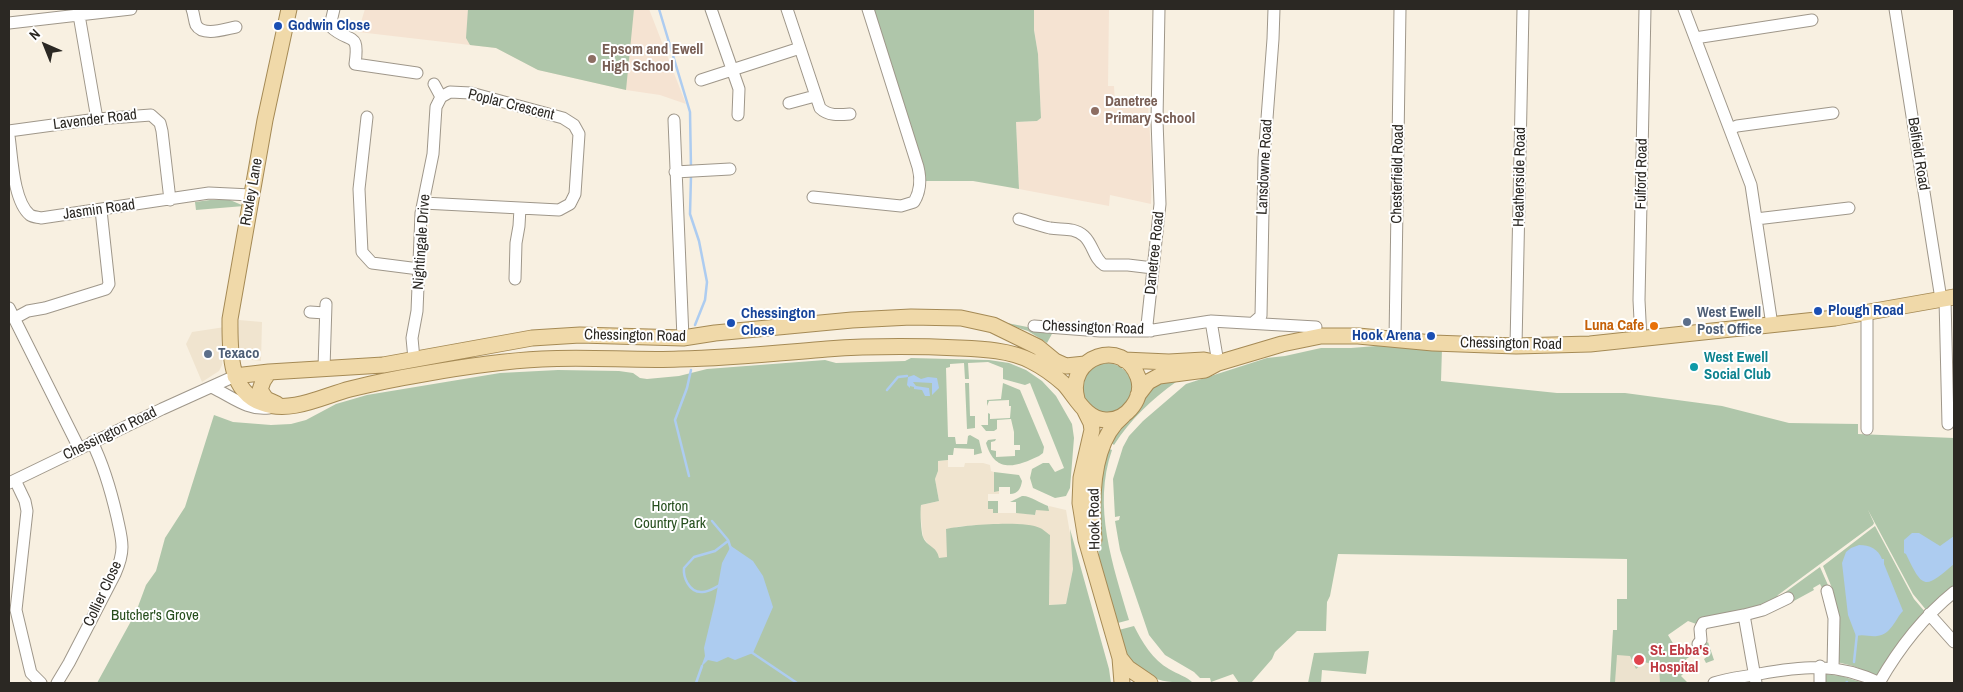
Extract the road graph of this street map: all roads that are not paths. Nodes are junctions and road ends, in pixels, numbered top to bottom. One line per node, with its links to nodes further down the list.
1 (131, 9): 15 (street)
2 (192, 9): 18 (street)
3 (289, 9): 39 (main road, Ruxley Lane)
4 (334, 9): 22 (street)
5 (712, 9): 21 (street)
6 (786, 9): 20 (street)
7 (868, 9): 40 (street)
8 (1159, 9): 48 (street, Danetree Road)
9 (1274, 9): 56 (street, Lansdowne Road)
10 (1400, 9): 62 (street, Chesterfield Road)
11 (1523, 9): 64 (street, Heatherside Road)
12 (1645, 9): 63 (street, Fulford Road)
13 (1684, 9): 19 (street)
14 (1895, 9): 51 (street, Belfield Road)
15 (79, 15): 17 (street); 32 (street)
16 (1812, 20): 19 (street)
17 (9, 23)
18 (236, 27)
19 (1695, 38): 34 (street)
20 (800, 48): 21 (street); 25 (street)
21 (732, 70): 23 (street); 30 (street)
22 (417, 72)
23 (701, 80)
24 (434, 84): 26 (street)
25 (815, 96): 27 (street); 29 (street)
26 (441, 97): 42 (street, Nightingale Drive); 43 (street, Poplar Crescent)
27 (789, 103)
28 (1832, 113): 34 (street)
29 (850, 114)
30 (738, 115)
31 (367, 117): 49 (street)
32 (98, 119): 35 (street, Lavender Road); 41 (street, Lavender Road)
33 (674, 120): 38 (street)
34 (1730, 129): 46 (street)
35 (9, 131)
36 (9, 136): 45 (street, Jasmin Road)
37 (730, 169): 38 (street)
38 (676, 172): 61 (street)
39 (252, 195): 41 (street, Jasmin Road); 71 (main road, Ruxley Lane)
40 (813, 197)
41 (170, 200): 45 (street, Jasmin Road)
42 (422, 203): 43 (street, Poplar Crescent); 49 (street, Nightingale Drive)
43 (520, 208): 50 (street)
44 (1849, 208): 46 (street)
45 (102, 210): 53 (street)
46 (1756, 218): 57 (street)
47 (1019, 219): 48 (street)
48 (1153, 268): 60 (street, Danetree Road)
49 (418, 269): 65 (street, Nightingale Drive)
50 (515, 279)
51 (1947, 298): 54 (main road, Chessington Road); 77 (street, Belfield Road)
52 (310, 312): 69 (street)
53 (12, 313): 80 (street)
54 (1867, 313): 57 (main road, Chessington Road); 78 (street)
55 (1211, 321): 56 (street); 60 (street); 67 (street)
56 (1253, 323): 59 (street)
57 (1772, 325): 63 (main road, Chessington Road)
58 (1034, 326): 60 (street, Chessington Road)
59 (1316, 327)
60 (1151, 330)
61 (683, 338): 65 (main road, Chessington Road); 68 (main road, Chessington Road)
62 (1395, 339): 64 (main road, Chessington Road); 67 (main road, Chessington Road)
63 (1641, 340): 64 (main road, Chessington Road)
64 (1516, 346)
65 (414, 359): 69 (main road, Chessington Road)
66 (1124, 360): 67 (main road, Chessington Road); 68 (main road, Chessington Road); 73 (main road, Chessington Road)
67 (1218, 363): 73 (main road, Chessington Road)
68 (1085, 364): 74 (main road)
69 (324, 368): 70 (main road, Chessington Road)
70 (269, 372): 71 (main road, Chessington Road); 75 (main road)
71 (235, 376): 72 (street, Chessington Road); 75 (main road)
72 (211, 386): 75 (street, Chessington Road); 79 (street, Chessington Road)
73 (1138, 395): 76 (main road, Chessington Road)
74 (1081, 405): 75 (main road, Chessington Road); 76 (main road, Chessington Road); 82 (main road, Hook Road)
75 (281, 406)
76 (1128, 412): 82 (main road, Hook Road)
77 (1948, 424)
78 (1867, 429)
79 (92, 442): 80 (street, Chessington Road); 96 (street, Collier Close)
80 (79, 448): 81 (street, Chessington Road)
81 (12, 482): 86 (street)
82 (1097, 577): 91 (main road, Hook Road)
83 (1826, 591): 93 (street)
84 (1954, 592): 87 (street)
85 (1788, 598): 88 (street)
86 (12, 610): 95 (street)
87 (1929, 614): 89 (street); 101 (street)
88 (1744, 615): 90 (street); 94 (street)
89 (1954, 642)
90 (1698, 644)
91 (1120, 658): 97 (main road, Hook Road); 98 (main road)
92 (1820, 666): 93 (street); 94 (street); 100 (street)
93 (1833, 668): 101 (street)
94 (1755, 679): 99 (street)
95 (41, 683)
96 (57, 683)
97 (1122, 683)
98 (1150, 683)
99 (1714, 683)
100 (1820, 683)
101 (1879, 683)

